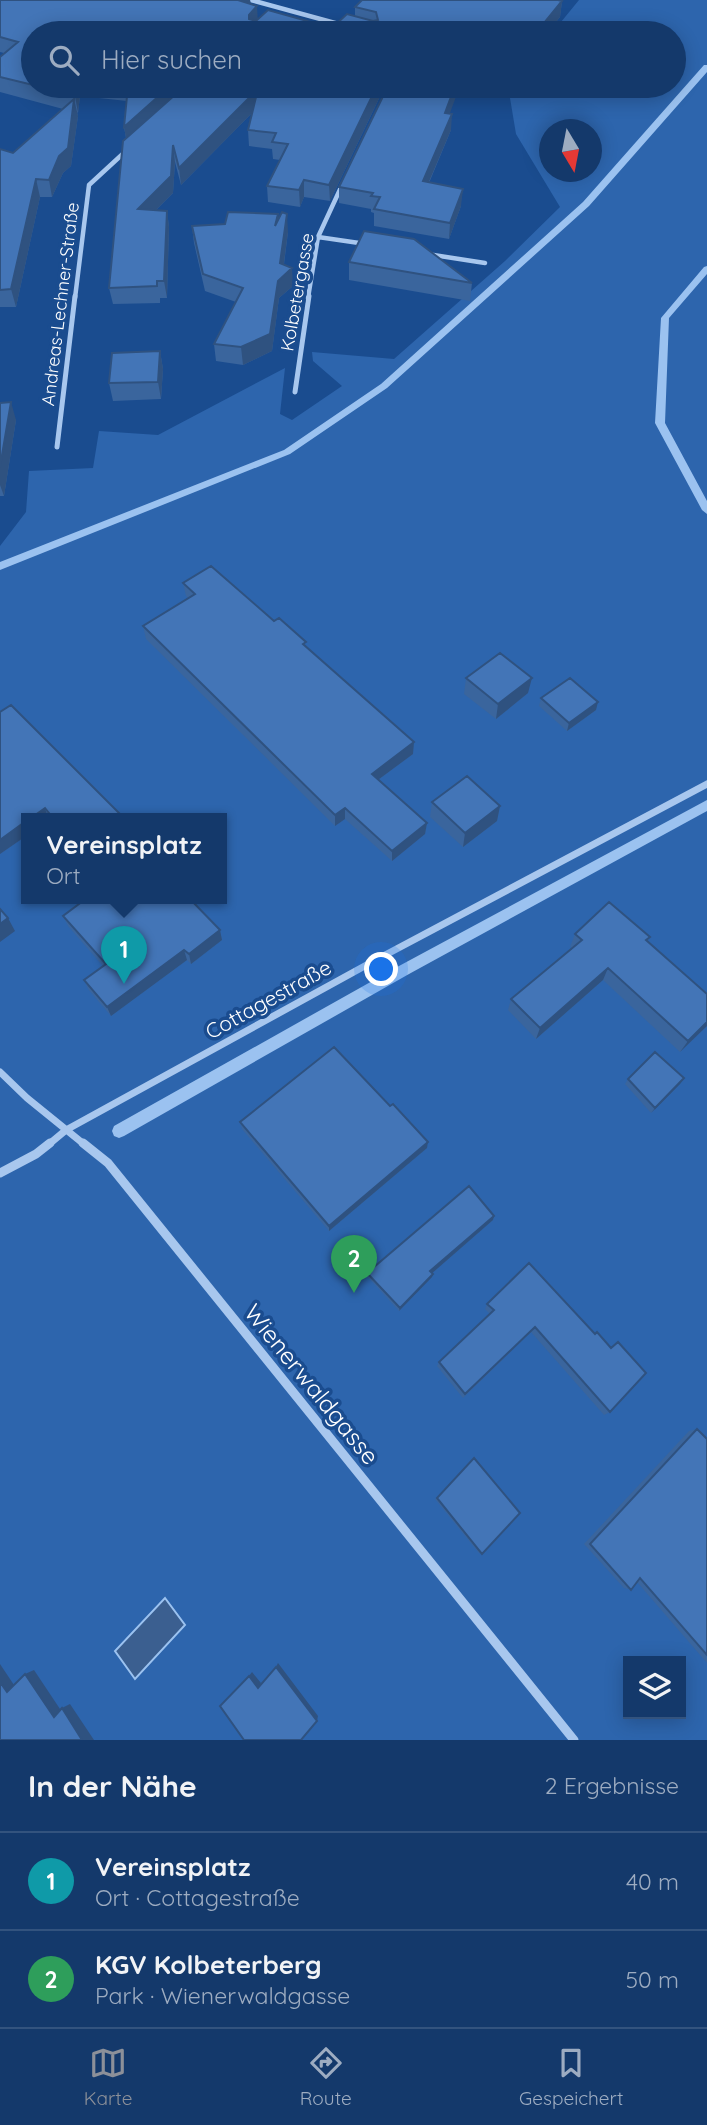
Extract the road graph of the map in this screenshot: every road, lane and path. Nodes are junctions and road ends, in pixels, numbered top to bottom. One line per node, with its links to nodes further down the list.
1 (251, 0): 3 (street)
2 (289, 0): 3 (street)
3 (281, 8): 4 (street); 5 (street)
4 (272, 17)
5 (329, 21)
6 (128, 149): 13 (street, Andreas-Lechner-Straße)
7 (348, 174): 8 (street, Kolbetergasse)
8 (318, 237): 9 (street); 12 (street, Kolbetergasse)
9 (369, 245)
10 (421, 253): 11 (street)
11 (485, 263)
12 (295, 392)
13 (57, 447)
14 (707, 784): 16 (street, Cottagestraße)
15 (0, 1072): 16 (street, Wienerwaldgasse)
16 (66, 1130): 17 (street, Cottagestraße); 18 (street, Wienerwaldgasse)
17 (0, 1173)
18 (574, 1740)

